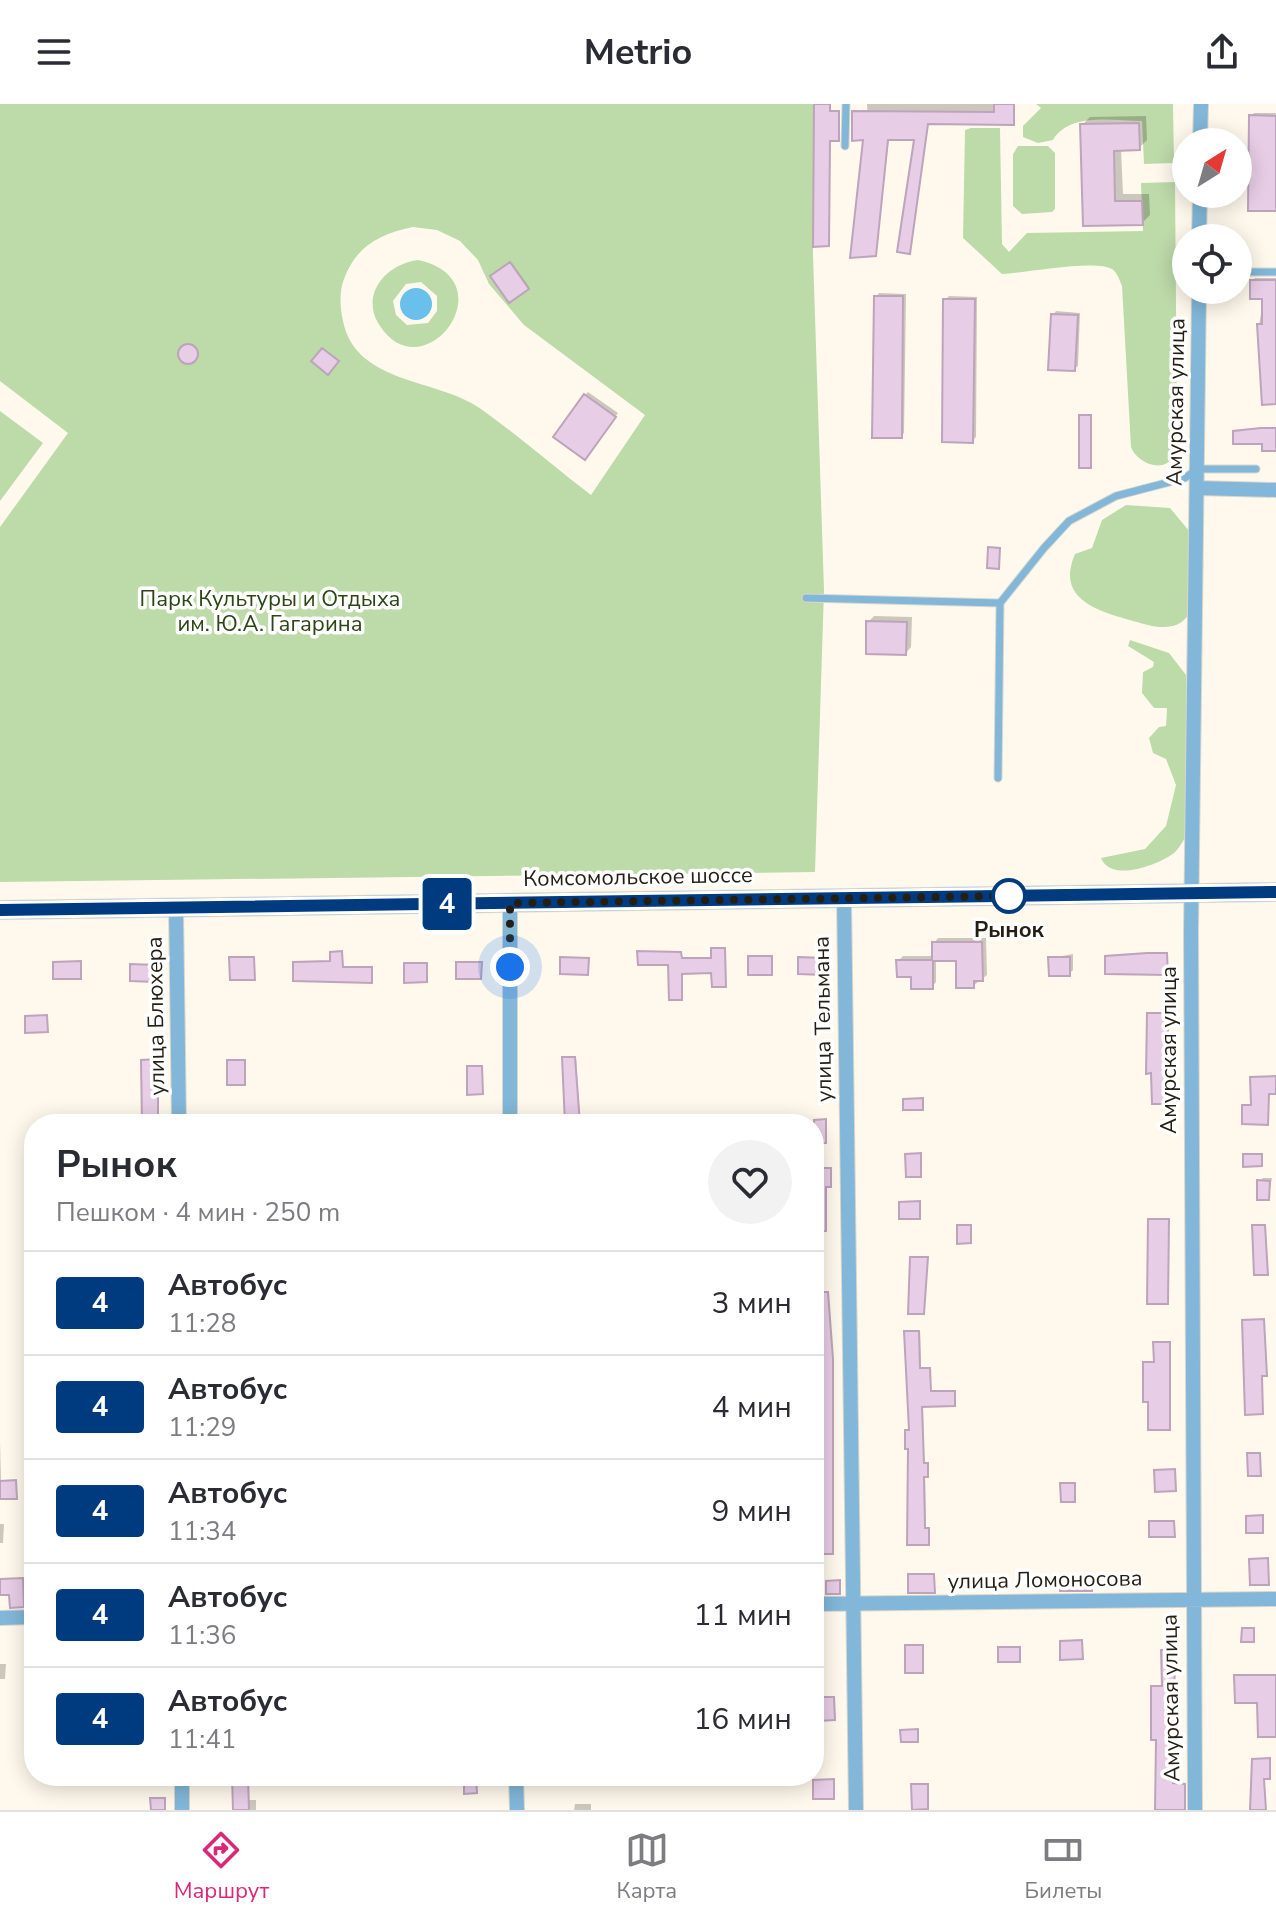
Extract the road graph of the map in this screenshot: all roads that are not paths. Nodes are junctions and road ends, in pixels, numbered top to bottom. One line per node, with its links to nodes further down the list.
1 (846, 104): 4 (lane)
2 (1201, 104): 3 (street)
3 (1200, 128)
4 (845, 146)
5 (1252, 272): 6 (lane)
6 (1276, 272)
7 (1199, 304): 8 (street, Амурская улица)
8 (1197, 469): 9 (lane); 10 (street, Амурская улица); 13 (lane)
9 (1256, 469)
10 (1197, 488): 11 (street); 16 (street, Амурская улица)
11 (1276, 490)
12 (806, 598): 13 (lane)
13 (1000, 603): 14 (lane)
14 (998, 778)
15 (1276, 892): 16 (main road, Комсомольское шоссе)
16 (1192, 894): 17 (main road, Комсомольское шоссе); 24 (street, Амурская улица)
17 (844, 898): 18 (main road, Комсомольское шоссе); 26 (street, улица Тельмана)
18 (510, 903): 19 (main road, Комсомольское шоссе); 22 (street)
19 (176, 908): 20 (main road, Комсомольское шоссе); 21 (street, улица Блюхера)
20 (0, 910)
21 (179, 1114)
22 (510, 1114)
23 (1276, 1599): 24 (street, улица Ломоносова)
24 (1191, 1600): 26 (street, улица Ломоносова); 34 (street, Амурская улица)
25 (824, 1604): 26 (street, улица Ломоносова)
26 (855, 1604): 33 (street, улица Тельмана)
27 (24, 1617): 28 (street)
28 (0, 1618)
29 (182, 1786): 31 (street)
30 (516, 1786): 32 (street)
31 (182, 1810)
32 (517, 1810)
33 (856, 1810)
34 (1195, 1810)

